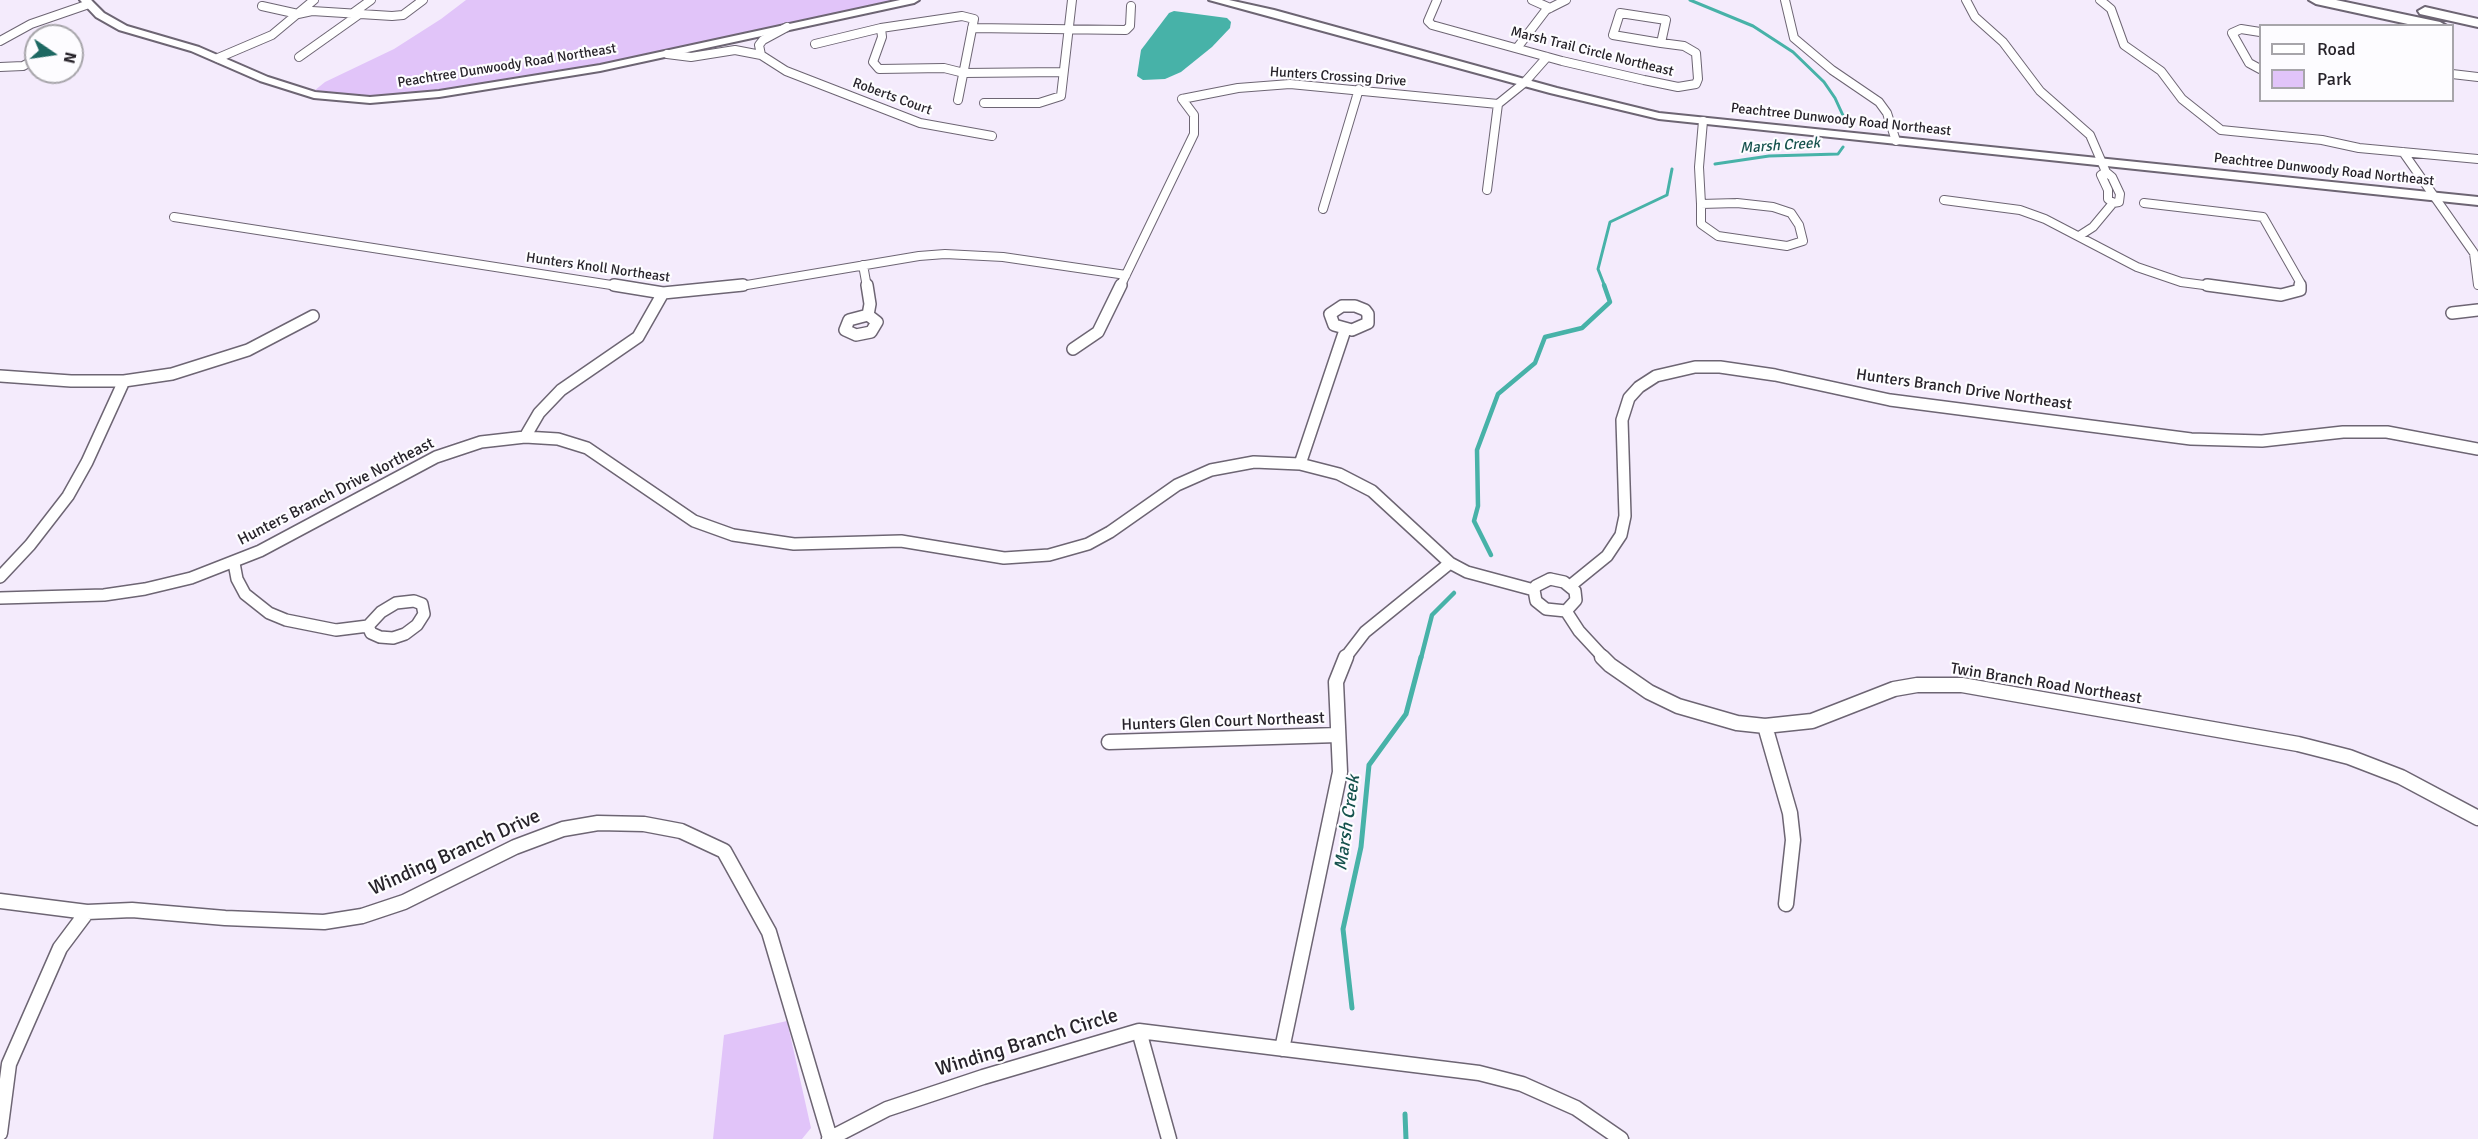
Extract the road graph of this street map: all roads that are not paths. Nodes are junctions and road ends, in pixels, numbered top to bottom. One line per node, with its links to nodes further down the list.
1 (273, 0): 22 (street)
2 (314, 0): 22 (street)
3 (371, 0): 21 (street)
4 (423, 0): 21 (street)
5 (914, 0): 25 (street, Peachtree Dunwoody Road Northeast)
6 (1071, 0): 29 (street)
7 (1214, 0): 49 (street, Peachtree Dunwoody Road Northeast)
8 (1437, 0): 35 (street, Marsh Trail Circle Northeast)
9 (1532, 0): 19 (street)
10 (1566, 0): 19 (street)
11 (1785, 0): 56 (street)
12 (1966, 0): 59 (street)
13 (2100, 0): 57 (street)
14 (2316, 0): 24 (highway)
15 (2371, 0): 23 (highway)
16 (2425, 0): 20 (highway)
17 (87, 2): 32 (street); 40 (street, Peachtree Dunwoody Road Northeast)
18 (1131, 6): 29 (street)
19 (1550, 8): 35 (street)
20 (2478, 11)
21 (357, 13): 22 (street); 38 (street)
22 (298, 14): 40 (street)
23 (2478, 23)
24 (2430, 24)
25 (787, 27): 36 (street, Peachtree Dunwoody Road Northeast); 37 (street, Peachtree Dunwoody Road Northeast)
26 (881, 28): 27 (street); 34 (street); 46 (street)
27 (972, 28): 29 (street); 46 (street)
28 (2454, 28): 31 (highway)
29 (1068, 30): 45 (street)
30 (2259, 32): 43 (street)
31 (2478, 34)
32 (0, 41)
33 (1661, 43): 33 (street, Marsh Trail Circle Northeast); 39 (street, Marsh Trail Circle Northeast)
34 (815, 44)
35 (1516, 48): 39 (street, Marsh Trail Circle Northeast)
36 (667, 54): 37 (street, Peachtree Dunwoody Road Northeast); 40 (street, Peachtree Dunwoody Road Northeast)
37 (761, 55): 44 (street, Peachtree Dunwoody Road Northeast)
38 (299, 57)
39 (1547, 57): 49 (street)
40 (218, 58)
41 (24, 65): 42 (street)
42 (0, 67)
43 (2259, 68)
44 (786, 71): 55 (street, Roberts Court)
45 (1063, 72): 46 (street); 52 (street)
46 (964, 73): 51 (street)
47 (2454, 74): 48 (street)
48 (2478, 77)
49 (1524, 82): 53 (street); 54 (street, Peachtree Dunwoody Road Northeast)
50 (1359, 89): 53 (street, Hunters Crossing Drive); 67 (street); 72 (street, Hunters Crossing Drive)
51 (958, 100)
52 (984, 103)
53 (1498, 104): 60 (street)
54 (1703, 121): 56 (street, Peachtree Dunwoody Road Northeast); 66 (street)
55 (992, 136)
56 (1896, 141): 59 (street, Peachtree Dunwoody Road Northeast)
57 (2403, 152): 58 (street); 61 (street)
58 (2478, 159)
59 (2104, 167): 61 (street, Peachtree Dunwoody Road Northeast); 63 (street); 63 (street)
60 (1487, 190)
61 (2433, 196): 64 (street, Peachtree Dunwoody Road Northeast); 70 (street)
62 (1944, 200): 69 (street)
63 (2110, 201): 69 (street)
64 (2478, 201)
65 (2144, 203): 69 (street)
66 (1701, 204): 66 (street)
67 (1323, 209)
68 (174, 217): 74 (street, Hunters Knoll Northeast)
69 (2079, 236)
70 (2476, 253): 73 (street)
71 (863, 265): 72 (street, Hunters Knoll Northeast); 74 (street, Hunters Knoll Northeast); 77 (street)
72 (1126, 275): 80 (street, Hunters Crossing Drive)
73 (2478, 285)
74 (663, 292): 83 (street)
75 (2478, 310): 76 (street)
76 (2452, 313)
77 (868, 315)
78 (312, 316): 82 (street)
79 (1345, 330): 85 (street)
80 (1073, 349)
81 (0, 376): 82 (street)
82 (124, 381): 88 (street)
83 (525, 437): 85 (street, Hunters Branch Drive Northeast); 86 (street, Hunters Branch Drive Northeast)
84 (2478, 449): 89 (street, Hunters Branch Drive Northeast)
85 (1300, 464): 87 (street, Hunters Branch Drive Northeast)
86 (234, 563): 91 (street, Hunters Branch Drive Northeast); 93 (street)
87 (1450, 563): 90 (street, Hunters Branch Drive Northeast); 95 (street)
88 (0, 577)
89 (1570, 586): 90 (street); 92 (street)
90 (1534, 590): 92 (street)
91 (0, 598)
92 (1566, 611): 94 (street, Twin Branch Road Northeast)
93 (368, 626)
94 (1765, 726): 97 (street, Twin Branch Road Northeast); 99 (street)
95 (1338, 735): 96 (street, Hunters Glen Court Northeast); 102 (street)
96 (1108, 742)
97 (2478, 818)
98 (0, 902): 100 (street, Winding Branch Drive)
99 (1786, 904)
100 (87, 912): 103 (street); 104 (street, Winding Branch Drive)
101 (1139, 1031): 102 (street, Winding Branch Circle); 104 (street, Winding Branch Circle); 105 (street)
102 (1282, 1049): 106 (street, Winding Branch Circle)
103 (0, 1133)
104 (829, 1138)
105 (1169, 1139)
106 (1621, 1139)

